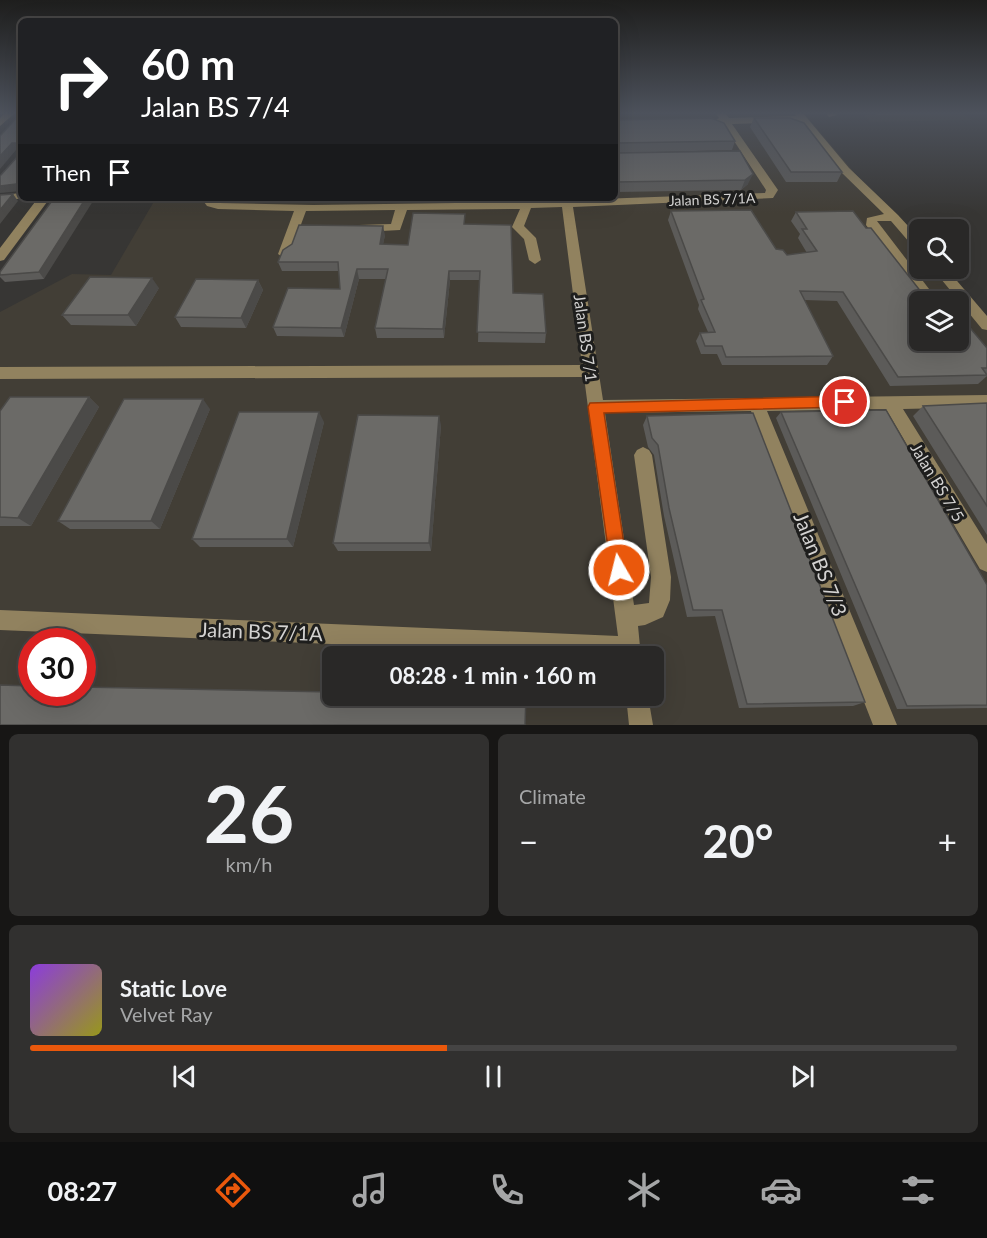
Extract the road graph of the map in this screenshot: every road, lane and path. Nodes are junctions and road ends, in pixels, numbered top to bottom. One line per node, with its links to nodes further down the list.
1 (740, 146): 5 (street, Jalan BS 7/1A)
2 (825, 146): 15 (street)
3 (18, 196): 4 (street)
4 (0, 198)
5 (618, 199)
6 (42, 201): 19 (street)
7 (209, 201): 12 (street)
8 (526, 201): 11 (street); 20 (street)
9 (566, 201): 24 (street, Jalan BS 7/1)
10 (350, 202): 13 (street); 14 (street)
11 (424, 202): 13 (street)
12 (274, 203): 14 (street)
13 (402, 207): 16 (street)
14 (301, 208): 18 (street)
15 (894, 217): 17 (street); 22 (street)
16 (352, 228)
17 (909, 234)
18 (284, 254)
19 (0, 257)
20 (535, 260)
21 (947, 279): 23 (street)
22 (923, 291)
23 (987, 325)
24 (591, 371): 25 (street); 29 (street, Jalan BS 7/1)
25 (0, 373)
26 (890, 401): 27 (street); 28 (street); 31 (street, Jalan BS 7/5)
27 (987, 401)
28 (756, 403): 29 (street); 38 (street, Jalan BS 7/3)
29 (596, 407): 32 (street, Jalan BS 7/1)
30 (644, 455): 32 (street)
31 (987, 562)
32 (625, 616): 35 (street, Jalan BS 7/1)
33 (0, 620): 34 (street, Jalan BS 7/1A)
34 (513, 646)
35 (630, 646)
36 (638, 706): 37 (street)
37 (641, 725)
38 (885, 725)

